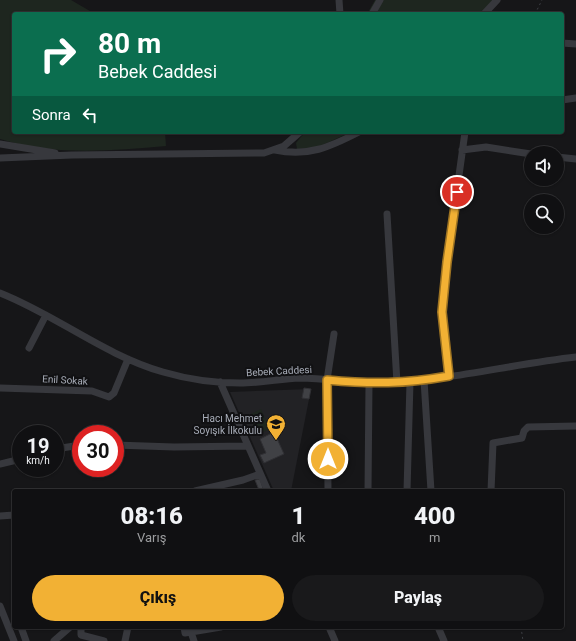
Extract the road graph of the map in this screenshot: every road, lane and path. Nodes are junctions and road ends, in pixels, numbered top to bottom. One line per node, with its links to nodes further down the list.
1 (339, 0): 5 (street)
2 (380, 0): 6 (street)
3 (497, 0): 7 (street)
4 (542, 0): 8 (path)
5 (340, 12)
6 (373, 12)
7 (486, 12)
8 (536, 12)
9 (564, 43): 10 (street)
10 (576, 44)
11 (576, 98): 12 (street)
12 (564, 100)
13 (298, 134): 17 (street)
14 (355, 134): 17 (street)
15 (465, 134): 18 (street)
16 (0, 144): 20 (street)
17 (275, 150): 20 (street)
18 (462, 150): 19 (street); 31 (street)
19 (524, 153)
20 (72, 155): 21 (street)
21 (0, 158)
22 (564, 158): 23 (street)
23 (576, 159)
24 (387, 214): 36 (street)
25 (0, 293): 26 (street, Bebek Caddesi)
26 (46, 315): 28 (street); 30 (street, Bebek Caddesi)
27 (334, 334): 32 (street)
28 (29, 348)
29 (576, 357): 31 (street, Bebek Caddesi)
30 (128, 359): 34 (street, Bebek Caddesi); 38 (street, Enil Sokak)
31 (449, 376): 33 (street, Bebek Caddesi)
32 (327, 380): 34 (street, Bebek Caddesi); 37 (street, Bebek Caddesi); 47 (street)
33 (424, 380): 35 (street, Bebek Caddesi); 50 (street)
34 (220, 382): 41 (street)
35 (410, 382): 36 (street, Bebek Caddesi); 49 (street)
36 (397, 383): 37 (street, Bebek Caddesi)
37 (369, 384): 48 (street)
38 (0, 388)
39 (576, 426): 51 (street)
40 (124, 445): 41 (street)
41 (248, 446): 44 (street)
42 (12, 461): 43 (street)
43 (0, 464)
44 (260, 474): 45 (street); 46 (street)
45 (204, 489)
46 (267, 489)
47 (328, 489)
48 (368, 489)
49 (407, 489)
50 (431, 489)
51 (491, 489)
52 (12, 515): 53 (street)
53 (0, 516)
54 (0, 606): 65 (street)
55 (22, 629): 66 (street)
56 (68, 629): 67 (street)
57 (81, 629): 68 (street)
58 (128, 629): 69 (street)
59 (184, 629): 64 (street)
60 (204, 629): 64 (street)
61 (330, 629): 71 (street)
62 (439, 629): 72 (street)
63 (521, 629): 73 (path)
64 (191, 632): 70 (street)
65 (14, 641)
66 (26, 641)
67 (54, 641)
68 (104, 641)
69 (125, 641)
70 (194, 641)
71 (335, 641)
72 (444, 641)
73 (523, 641)

